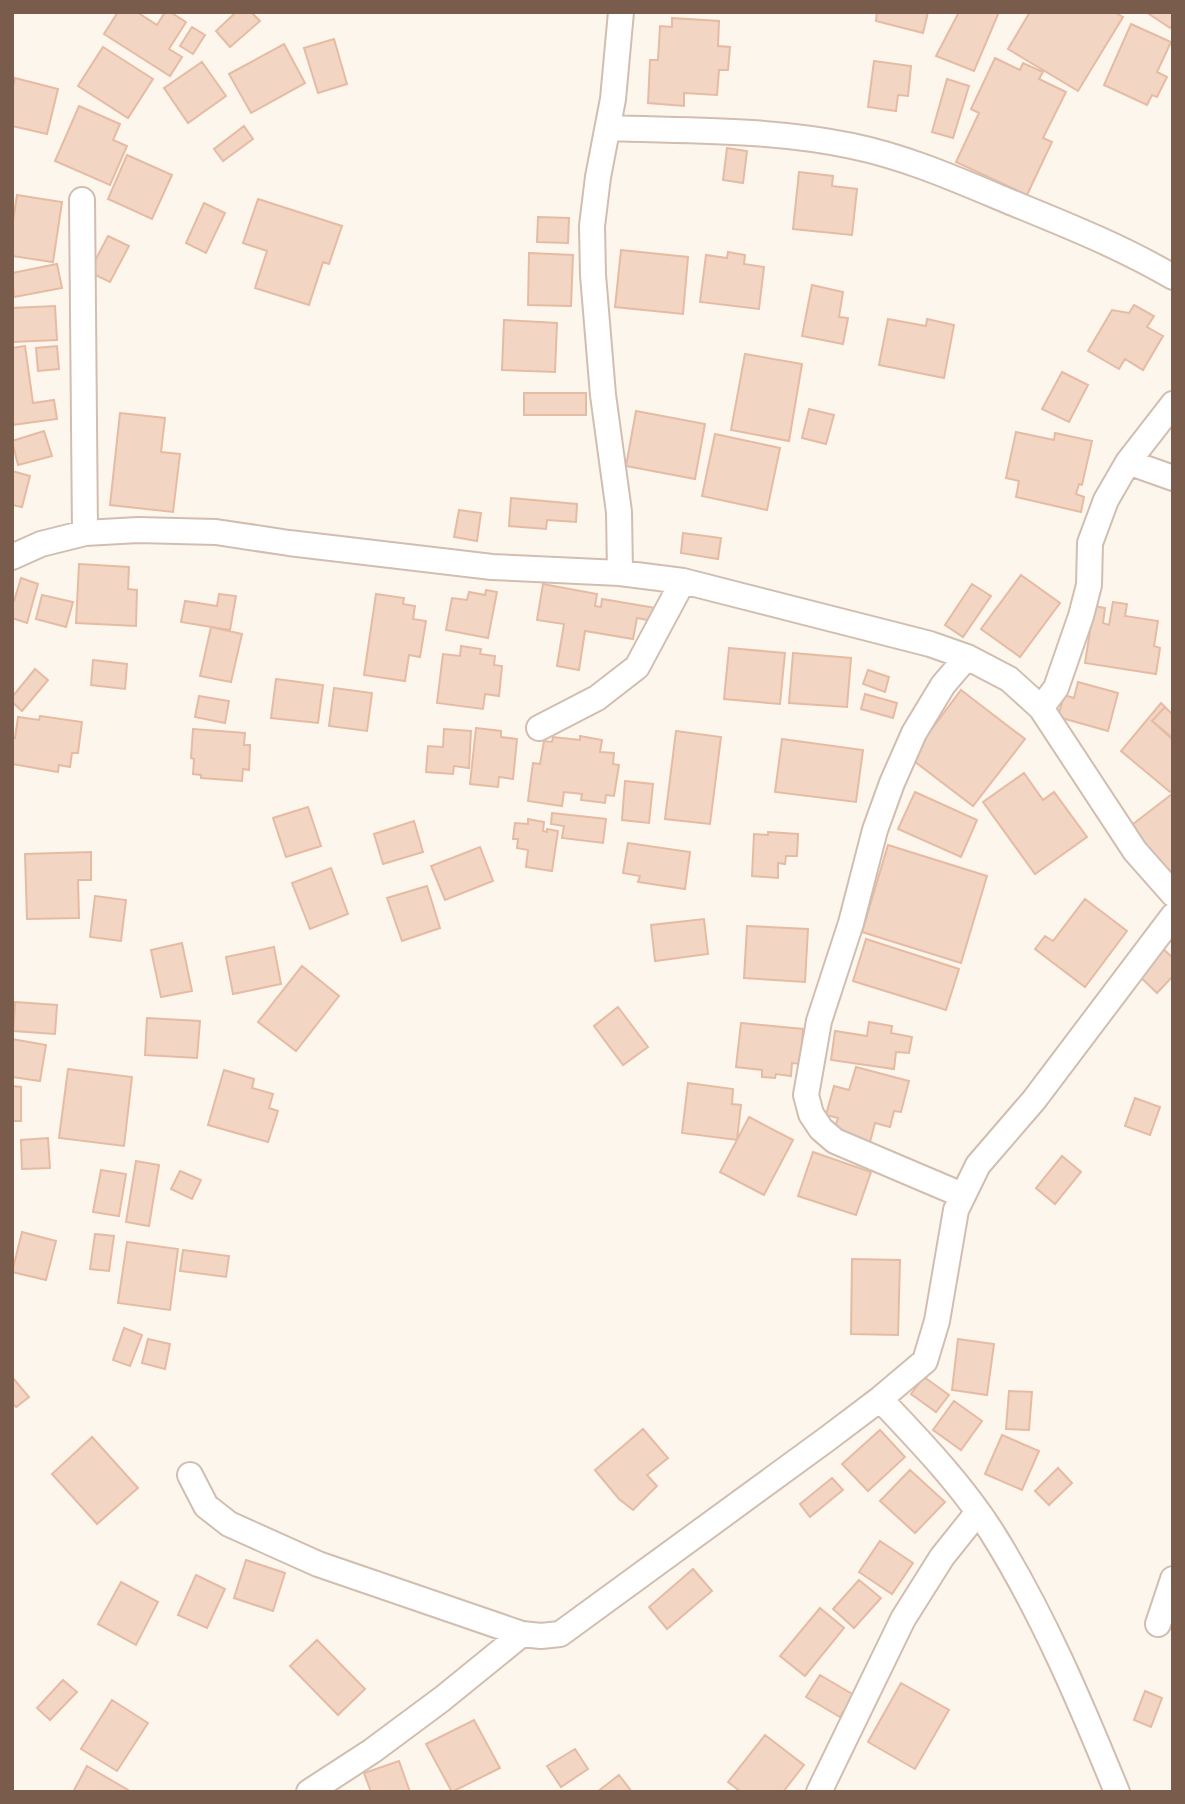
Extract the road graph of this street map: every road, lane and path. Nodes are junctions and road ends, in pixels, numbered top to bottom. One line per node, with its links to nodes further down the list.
1 (621, 12): 2 (street)
2 (608, 128): 4 (street); 10 (street)
3 (82, 200): 8 (street)
4 (1173, 277)
5 (1173, 404): 6 (street)
6 (1128, 462): 7 (street); 13 (street)
7 (1173, 478)
8 (85, 533): 9 (street); 10 (street)
9 (12, 557)
10 (620, 573): 11 (street)
11 (683, 581): 12 (street); 14 (street)
12 (967, 657): 13 (street); 17 (street)
13 (1041, 708): 15 (street)
14 (539, 728)
15 (1173, 894)
16 (1173, 916): 17 (street)
17 (962, 1195): 18 (street)
18 (880, 1399): 20 (street); 23 (street)
19 (190, 1475): 23 (street)
20 (978, 1512): 25 (street); 26 (street)
21 (1173, 1579): 22 (street)
22 (1158, 1624)
23 (522, 1634): 24 (street)
24 (309, 1792)
25 (819, 1792)
26 (1117, 1792)

